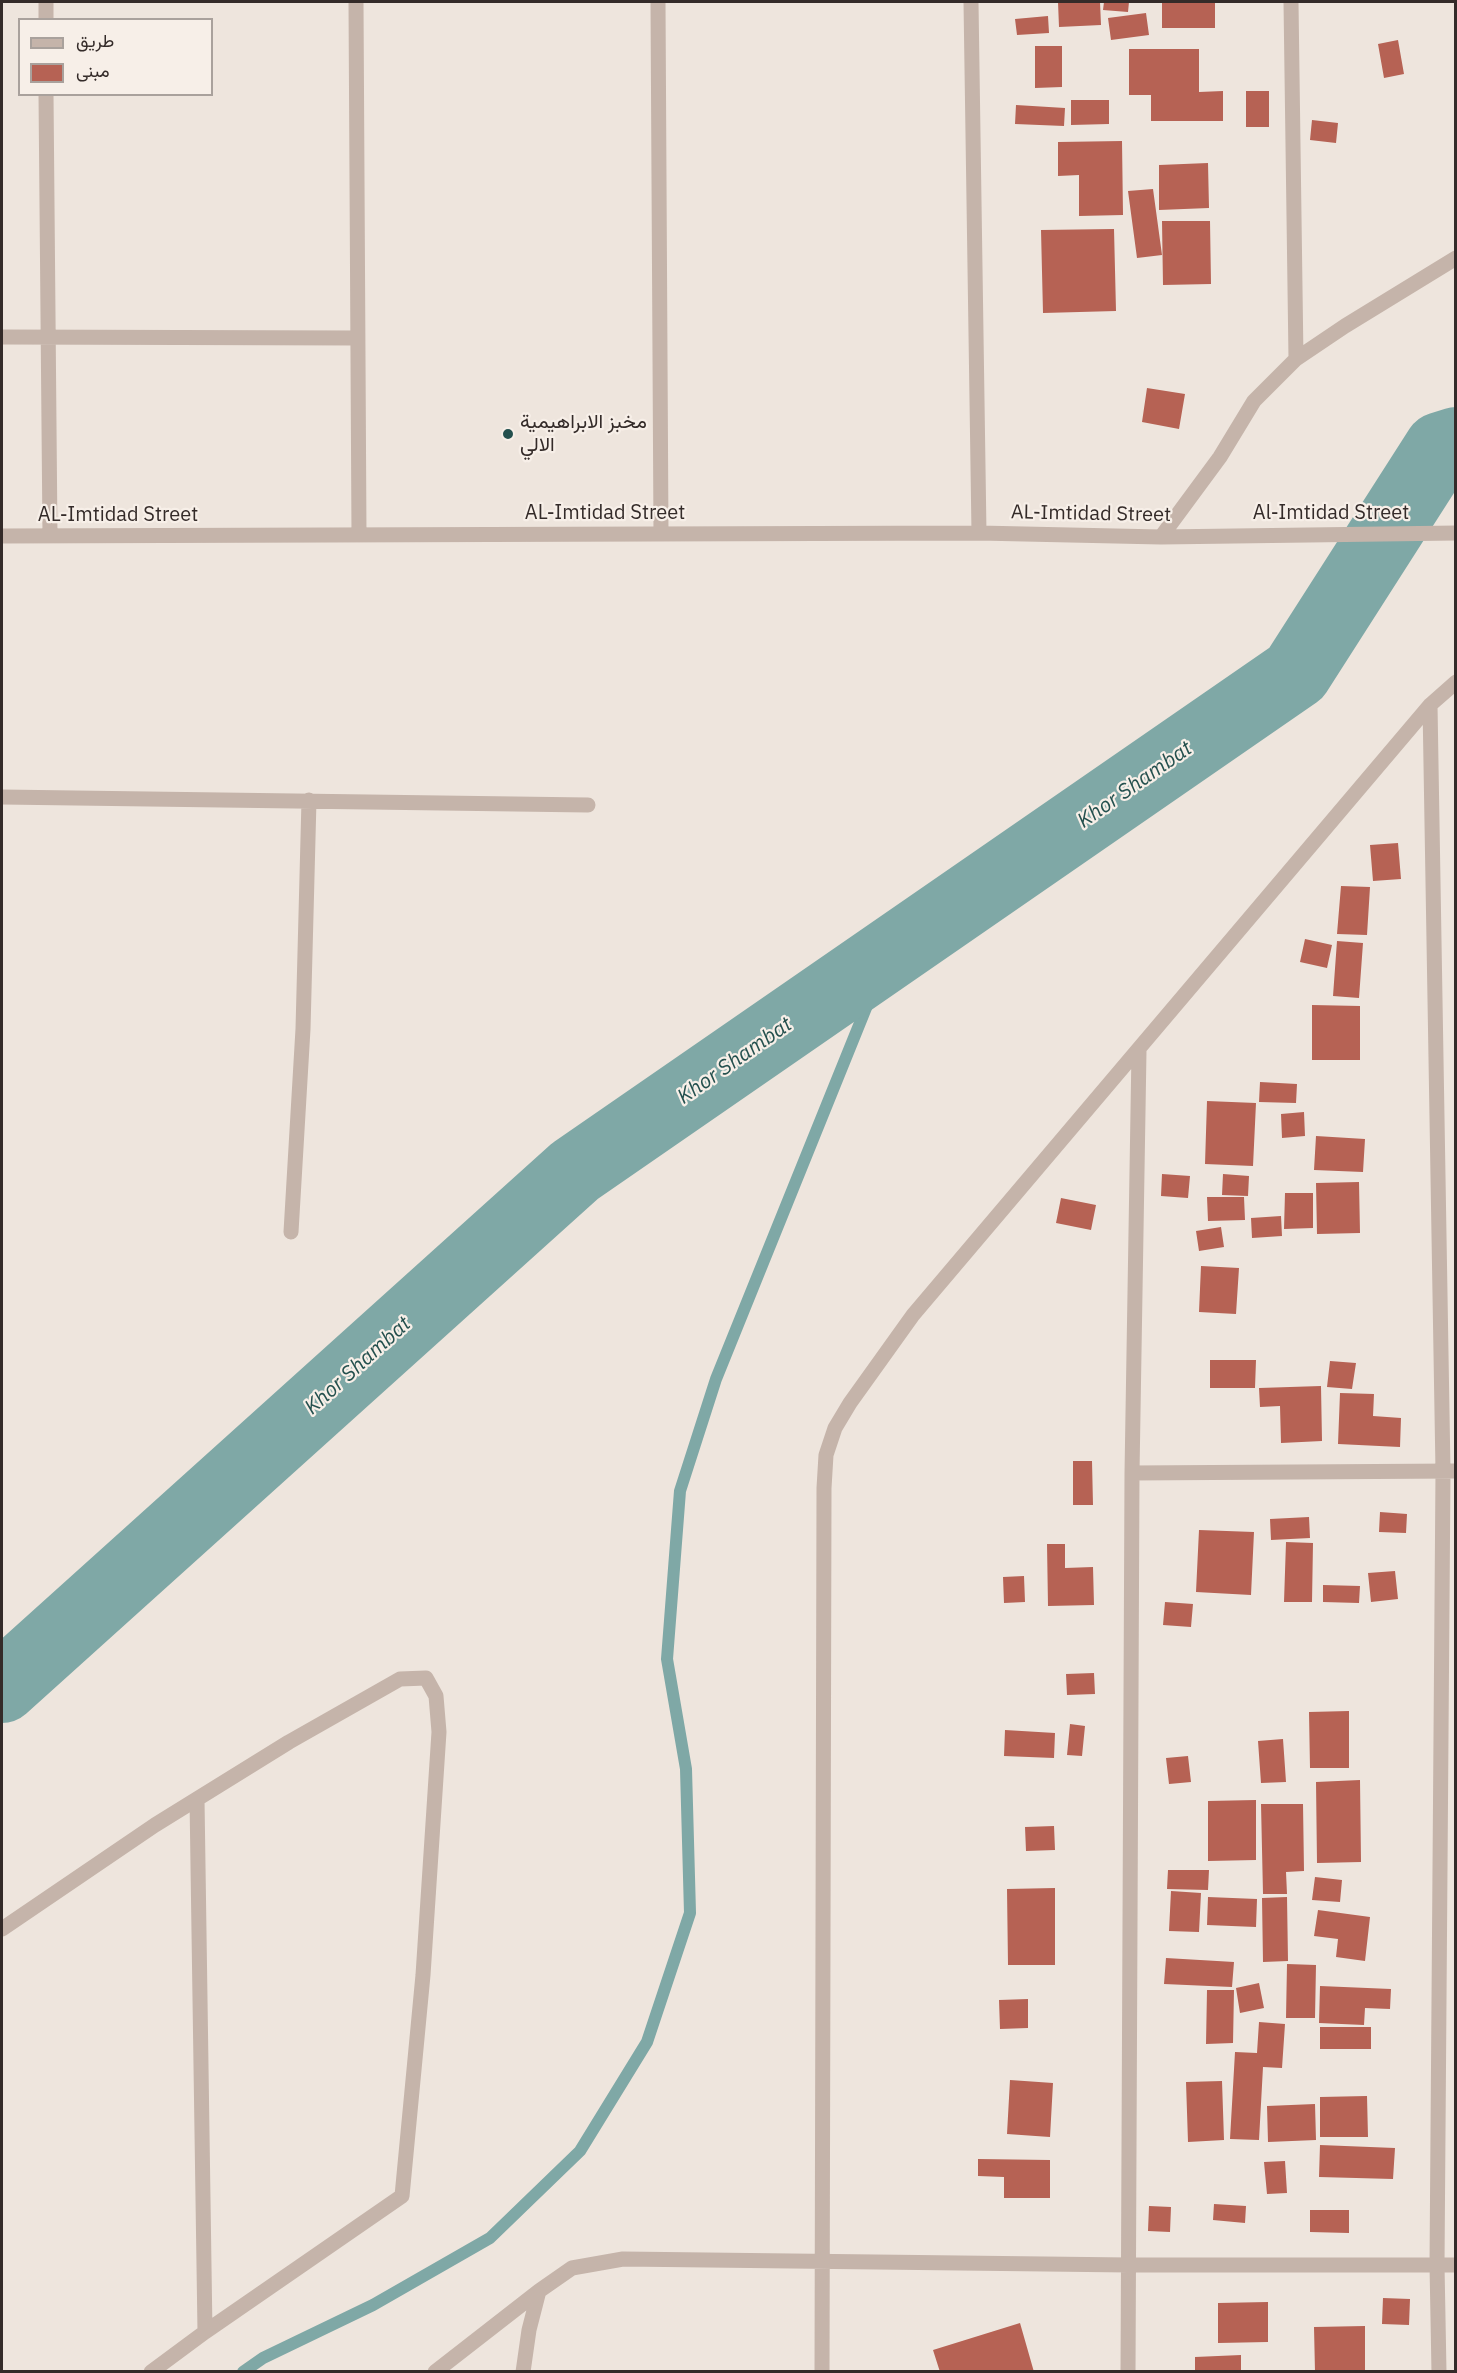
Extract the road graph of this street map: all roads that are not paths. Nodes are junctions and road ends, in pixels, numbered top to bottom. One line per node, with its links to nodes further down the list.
1 (46, 2): 6 (street)
2 (356, 2): 11 (street)
3 (658, 2): 15 (street)
4 (971, 2): 13 (street)
5 (1292, 2): 12 (street)
6 (46, 18)
7 (46, 96): 10 (street)
8 (1455, 258): 12 (street)
9 (2, 337): 10 (street)
10 (48, 337): 11 (street); 19 (street)
11 (357, 338): 16 (street)
12 (1296, 359): 20 (street)
13 (979, 533): 15 (street, AL-Imtidad Street); 20 (street, AL-Imtidad Street)
14 (1455, 533): 17 (street, Al-Imtidad Street)
15 (661, 534): 16 (street, AL-Imtidad Street)
16 (359, 535): 19 (street, AL-Imtidad Street)
17 (1208, 535): 20 (street, AL-Imtidad Street)
18 (2, 536): 19 (street, AL-Imtidad Street)
19 (50, 536)
20 (1161, 537)
21 (1455, 682): 22 (street)
22 (1430, 705): 26 (street); 28 (street)
23 (2, 798): 24 (street)
24 (309, 801): 25 (street); 27 (street)
25 (588, 805)
26 (1139, 1051): 29 (street); 32 (street)
27 (291, 1232)
28 (1449, 1471): 29 (street); 34 (street)
29 (1132, 1473): 33 (street)
30 (197, 1799): 31 (street); 37 (street); 37 (street)
31 (2, 1929)
32 (820, 2262): 33 (street); 36 (street); 41 (street)
33 (1129, 2265): 34 (street); 42 (street)
34 (1437, 2265): 35 (street); 43 (street)
35 (1455, 2265)
36 (539, 2291): 39 (street); 40 (street)
37 (205, 2332): 38 (street)
38 (151, 2372)
39 (435, 2372)
40 (524, 2372)
41 (822, 2372)
42 (1128, 2372)
43 (1439, 2372)

